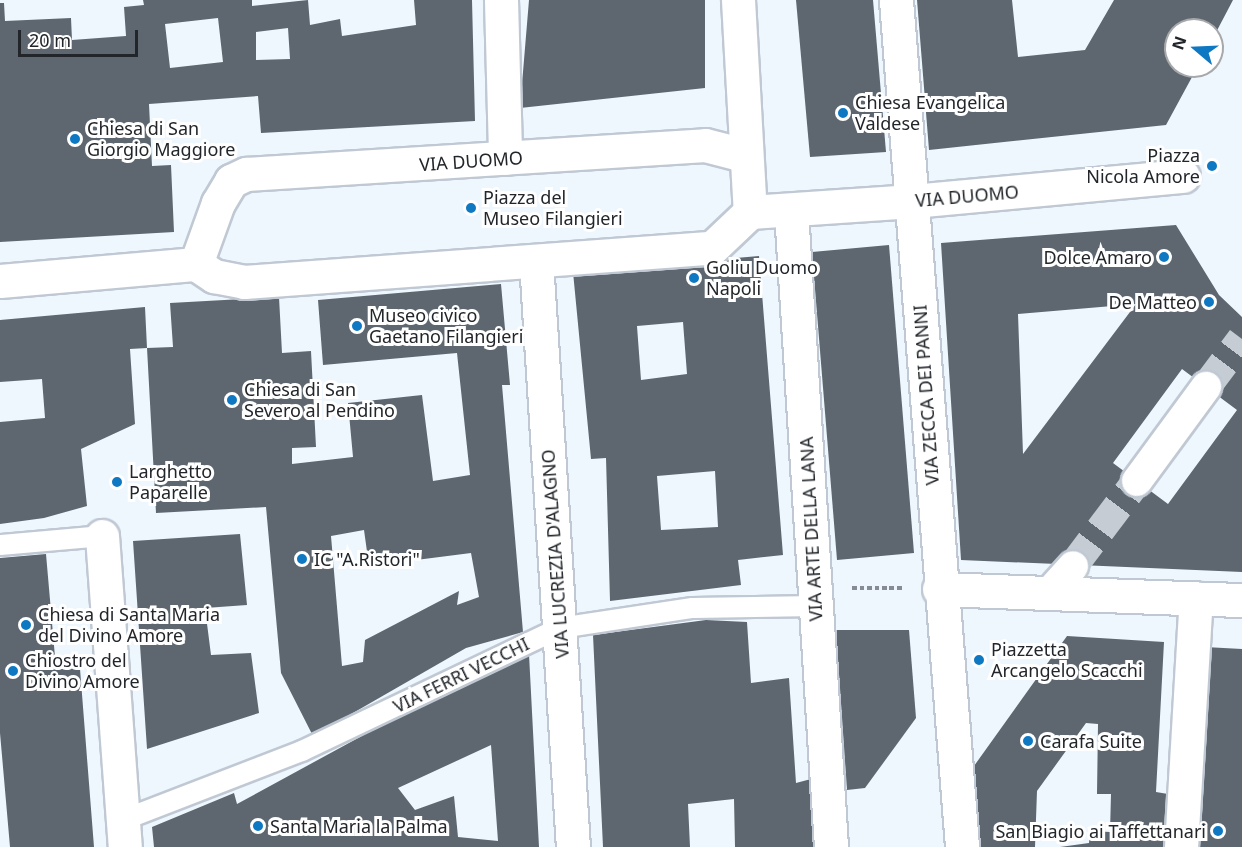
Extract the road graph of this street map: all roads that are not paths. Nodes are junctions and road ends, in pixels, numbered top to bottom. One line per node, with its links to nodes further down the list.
1 (501, 0): 5 (street)
2 (738, 0): 4 (street)
3 (897, 0): 7 (street, VIA ZECCA DEI PANNI)
4 (744, 155): 5 (street, VIA DUOMO); 9 (street)
5 (505, 158): 11 (street, VIA DUOMO)
6 (1183, 176): 7 (street, VIA DUOMO)
7 (914, 201): 8 (street, VIA DUOMO); 17 (street, VIA ZECCA DEI PANNI)
8 (791, 211): 9 (street, VIA DUOMO); 18 (street, VIA ARTE DELLA LANA)
9 (750, 212): 10 (street)
10 (536, 261): 11 (street); 21 (street, VIA LUCREZIA D'ALAGNO)
11 (196, 264): 12 (street)
12 (0, 281)
13 (1206, 387): 14 (street)
14 (1137, 481)
15 (102, 536): 16 (lane); 22 (street)
16 (0, 545)
17 (939, 589): 19 (street); 25 (street, VIA ZECCA DEI PANNI)
18 (815, 596): 21 (lane, VIA FERRI VECCHI); 24 (street, VIA ARTE DELLA LANA)
19 (1196, 598): 20 (street); 26 (street)
20 (1242, 600)
21 (560, 628): 22 (lane, VIA FERRI VECCHI); 23 (street, VIA LUCREZIA D'ALAGNO)
22 (124, 834)
23 (573, 847)
24 (831, 847)
25 (962, 847)
26 (1181, 847)

